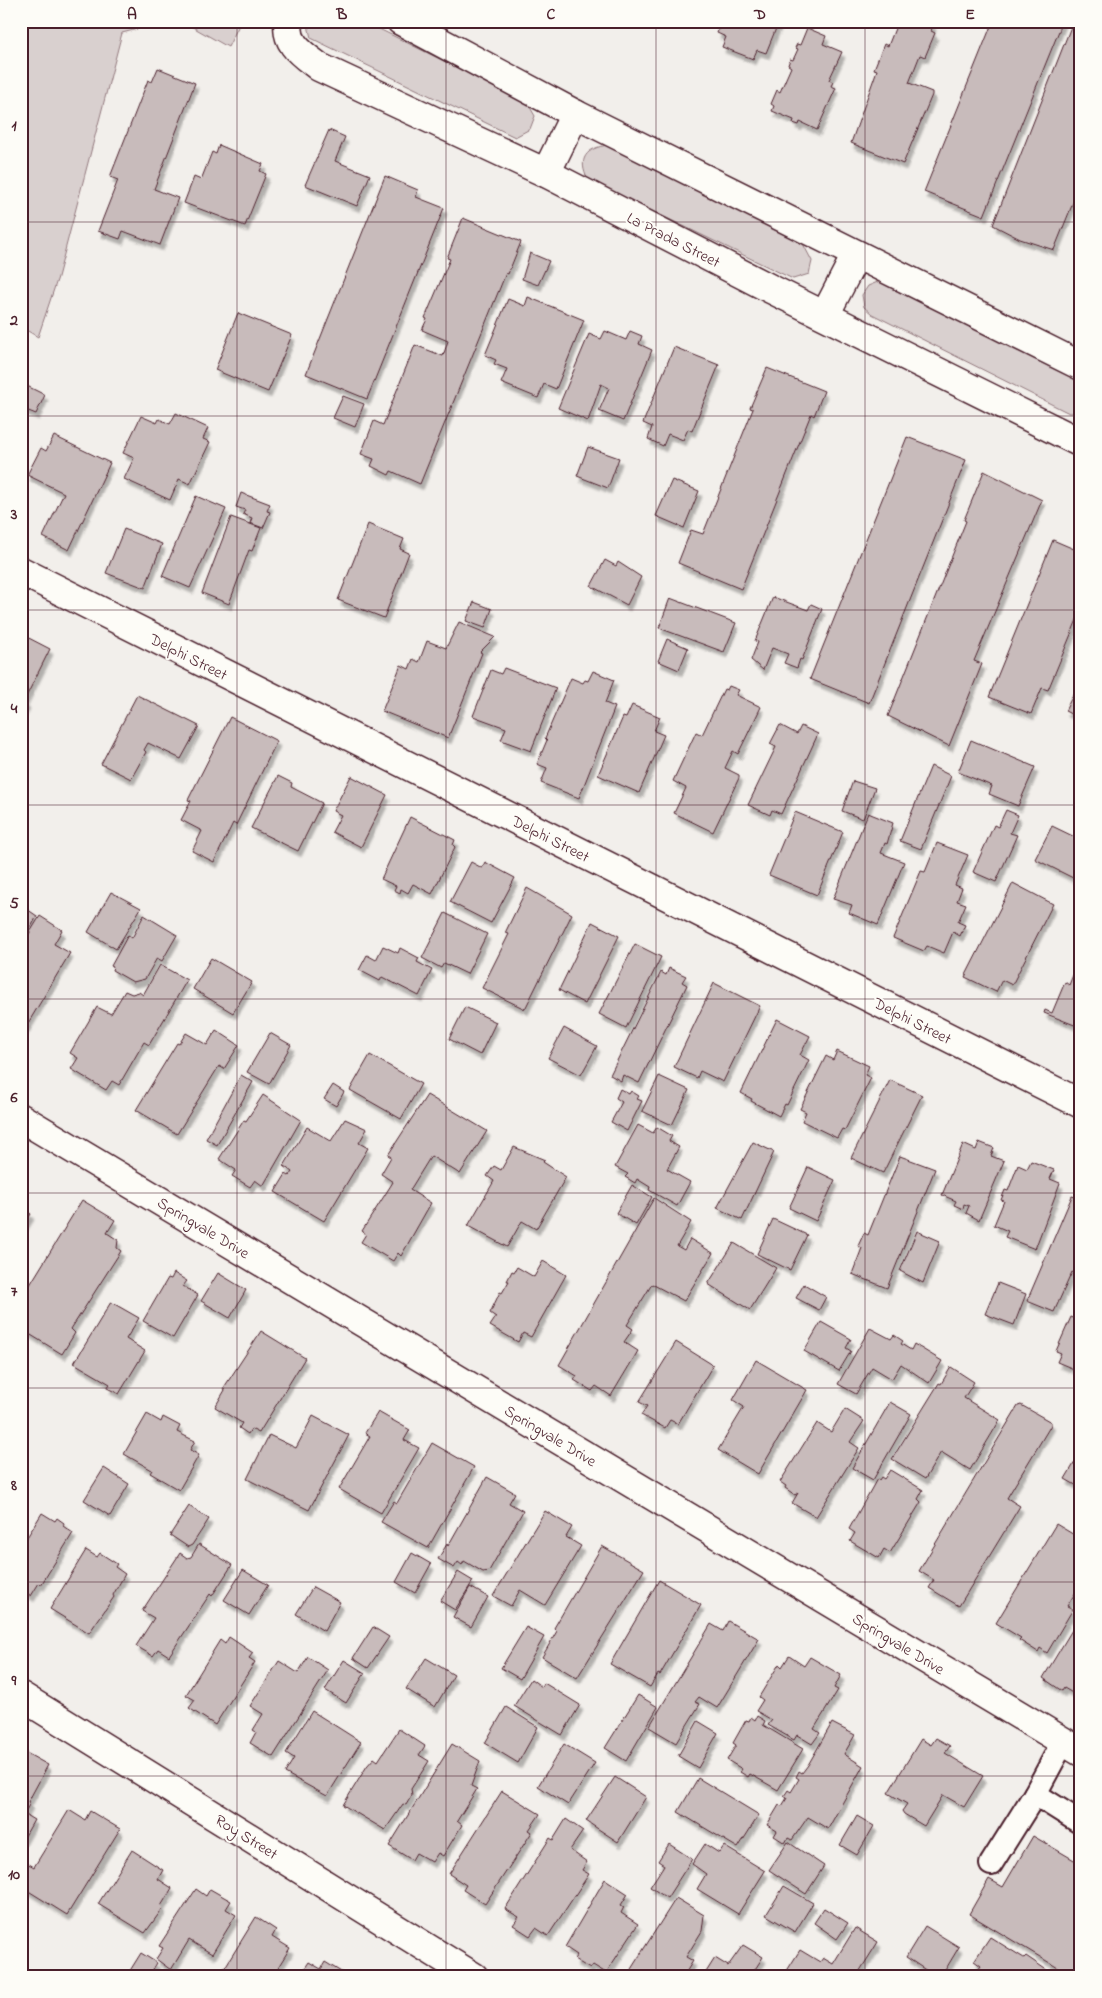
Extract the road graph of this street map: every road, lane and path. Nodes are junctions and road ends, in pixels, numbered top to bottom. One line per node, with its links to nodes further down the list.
1 (289, 21): 4 (street, La Prada Street)
2 (401, 21): 3 (street)
3 (575, 114): 4 (street); 5 (street)
4 (546, 173): 6 (street, La Prada Street)
5 (856, 255): 6 (street); 7 (street)
6 (825, 314): 8 (street, La Prada Street)
7 (1081, 366)
8 (1081, 443)
9 (21, 571): 10 (street, Delphi Street)
10 (1081, 1104)
11 (21, 1118): 13 (street, Springvale Drive)
12 (21, 1696): 17 (street, Roy Street)
13 (1072, 1747): 14 (lane)
14 (1035, 1794): 15 (lane); 16 (lane)
15 (1081, 1823)
16 (991, 1864)
17 (474, 1977)

